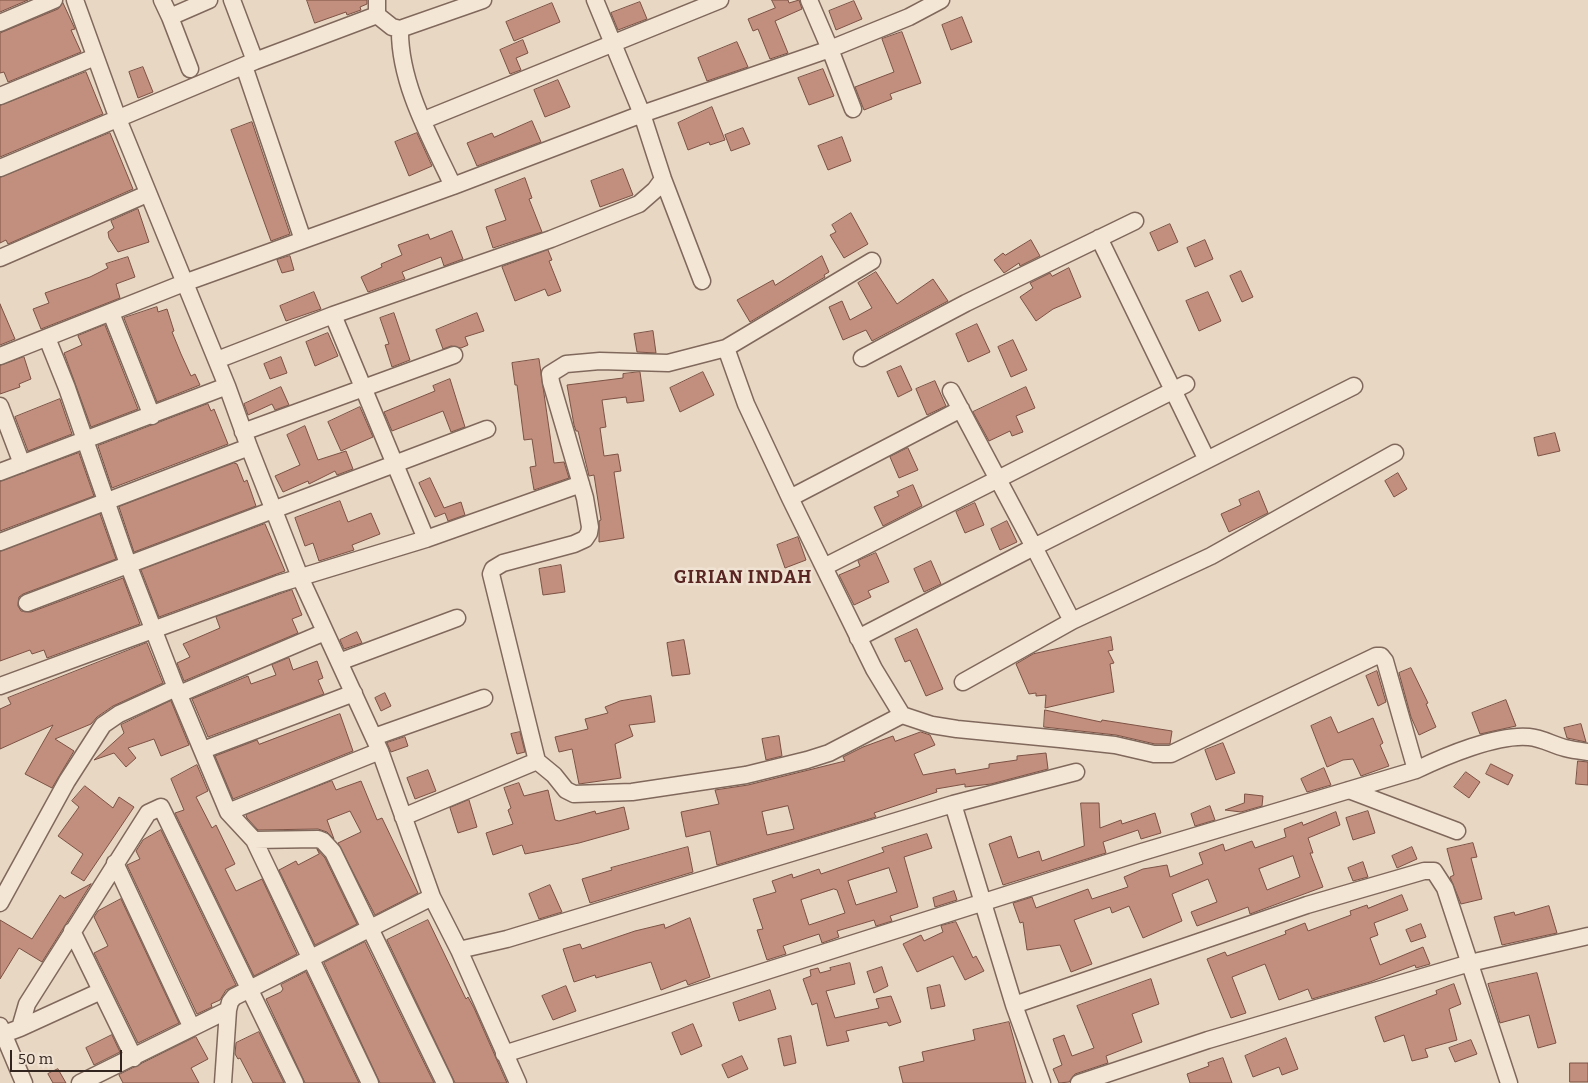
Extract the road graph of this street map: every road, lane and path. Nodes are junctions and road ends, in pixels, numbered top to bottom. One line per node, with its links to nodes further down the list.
1 (54, 0): 13 (street)
2 (75, 0): 17 (street)
3 (162, 0): 12 (street)
4 (209, 0): 12 (street)
5 (232, 0): 18 (street)
6 (483, 0): 14 (street)
7 (595, 0): 15 (street)
8 (720, 0): 15 (street)
9 (809, 0): 16 (street)
10 (941, 0): 16 (street)
11 (377, 7): 14 (street); 18 (street)
12 (170, 17): 19 (street)
13 (0, 23)
14 (400, 29): 24 (street)
15 (611, 42): 22 (street); 24 (street)
16 (830, 49): 21 (street); 22 (street)
17 (94, 57): 20 (street); 23 (street)
18 (249, 64): 23 (street); 31 (street)
19 (190, 69)
20 (0, 96)
21 (852, 109)
22 (642, 114): 26 (street); 27 (street)
23 (118, 119): 25 (street); 28 (street)
24 (424, 120): 27 (street)
25 (0, 168)
26 (663, 179): 34 (street); 37 (street)
27 (453, 186): 31 (street)
28 (147, 194): 32 (street); 35 (street)
29 (1135, 221): 30 (street)
30 (1099, 238): 42 (street); 46 (street)
31 (303, 240): 35 (street)
32 (0, 258)
33 (872, 261): 39 (street)
34 (702, 281)
35 (184, 283): 36 (street); 43 (street)
36 (111, 313): 38 (street); 51 (street)
37 (333, 315): 43 (street); 47 (street)
38 (47, 338): 41 (street); 54 (street)
39 (726, 348): 62 (street); 63 (street)
40 (454, 355): 47 (street)
41 (0, 356)
42 (862, 358)
43 (217, 360): 44 (street)
44 (227, 386): 51 (street); 53 (street)
45 (1354, 386): 57 (street)
46 (1180, 387): 57 (street); 61 (street)
47 (363, 389): 53 (street); 59 (street)
48 (951, 391): 50 (street)
49 (0, 406): 58 (street)
50 (961, 409): 61 (street); 63 (street)
51 (152, 416): 54 (street)
52 (487, 429): 59 (street)
53 (243, 432): 55 (street)
54 (84, 441): 58 (street); 64 (street)
55 (249, 448): 64 (street); 65 (street)
56 (1395, 453): 74 (street)
57 (1207, 460): 68 (street)
58 (22, 464): 60 (street)
59 (394, 465): 65 (street); 66 (street)
60 (0, 472)
61 (998, 478): 68 (street); 70 (street)
62 (581, 484): 66 (street); 88 (street)
63 (790, 498): 70 (street)
64 (105, 502): 67 (street); 69 (street)
65 (272, 509): 69 (street); 71 (street)
66 (426, 539): 71 (street)
67 (0, 542)
68 (1034, 547): 74 (street); 77 (street)
69 (128, 564): 72 (street); 75 (street)
70 (824, 567): 77 (street)
71 (300, 577): 75 (street); 76 (street)
72 (27, 603)
73 (457, 618): 78 (street)
74 (1072, 621): 79 (street)
75 (152, 630): 80 (street); 81 (street)
76 (325, 632): 78 (street); 81 (street)
77 (858, 638): 84 (street)
78 (340, 662): 82 (street)
79 (963, 682)
80 (0, 686)
81 (177, 691): 86 (street); 100 (street)
82 (354, 694): 85 (street); 86 (street)
83 (484, 698): 85 (street)
84 (902, 715): 88 (street); 89 (street)
85 (377, 744): 93 (street); 94 (street)
86 (203, 750): 93 (street)
87 (1588, 752): 89 (street)
88 (537, 761): 94 (street)
89 (1416, 770): 91 (street)
90 (1076, 772): 92 (street)
91 (1349, 790): 95 (street); 99 (street)
92 (953, 804): 99 (street); 104 (street)
93 (228, 812): 96 (street)
94 (403, 817): 98 (street)
95 (1457, 831)
96 (254, 840): 101 (street); 105 (street)
97 (115, 864): 102 (street); 107 (street); 112 (street)
98 (432, 896): 101 (street); 104 (street)
99 (984, 902): 109 (street); 114 (street)
100 (0, 903)
101 (371, 928): 105 (street); 121 (street)
102 (72, 931): 108 (street); 111 (street)
103 (1588, 936): 106 (street)
104 (459, 950): 114 (street)
105 (312, 958): 107 (street); 120 (street)
106 (1470, 963): 109 (street); 124 (street); 125 (street)
107 (251, 989): 110 (street); 119 (street)
108 (101, 992): 111 (street); 115 (street)
109 (1014, 1005): 123 (street)
110 (228, 1010): 112 (street); 118 (street)
111 (20, 1028): 113 (street)
112 (192, 1028): 115 (street)
113 (2, 1030): 116 (street)
114 (504, 1054): 122 (street)
115 (134, 1058): 117 (street)
116 (24, 1083)
117 (80, 1083)
118 (222, 1083)
119 (295, 1083)
120 (370, 1083)
121 (445, 1083)
122 (518, 1083)
123 (1042, 1083)
124 (1079, 1083)
125 (1509, 1083)

